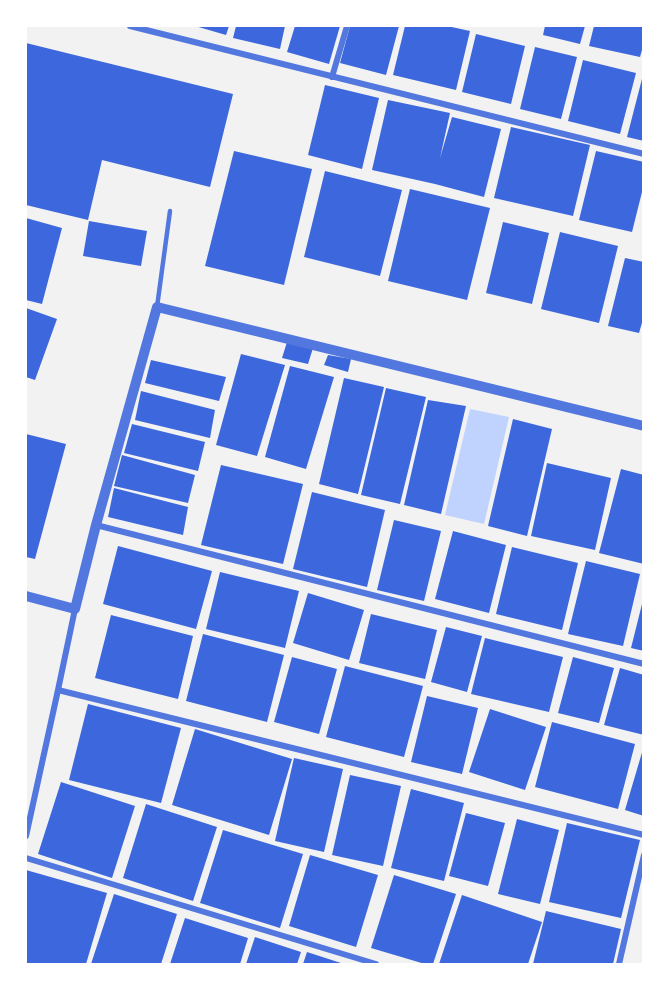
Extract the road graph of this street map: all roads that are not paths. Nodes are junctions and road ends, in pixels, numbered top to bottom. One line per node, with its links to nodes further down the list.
1 (130, 26): 3 (street)
2 (346, 26): 3 (street)
3 (332, 77): 4 (street)
4 (644, 154)
5 (170, 211): 6 (lane)
6 (157, 306): 7 (street); 8 (street)
7 (644, 426)
8 (96, 525): 10 (street); 11 (street)
9 (26, 596): 10 (street)
10 (75, 609): 12 (street)
11 (644, 664)
12 (58, 690): 13 (street); 14 (street)
13 (644, 835)
14 (26, 836)
15 (644, 855): 18 (street)
16 (26, 858): 17 (street)
17 (376, 964)
18 (619, 964)

